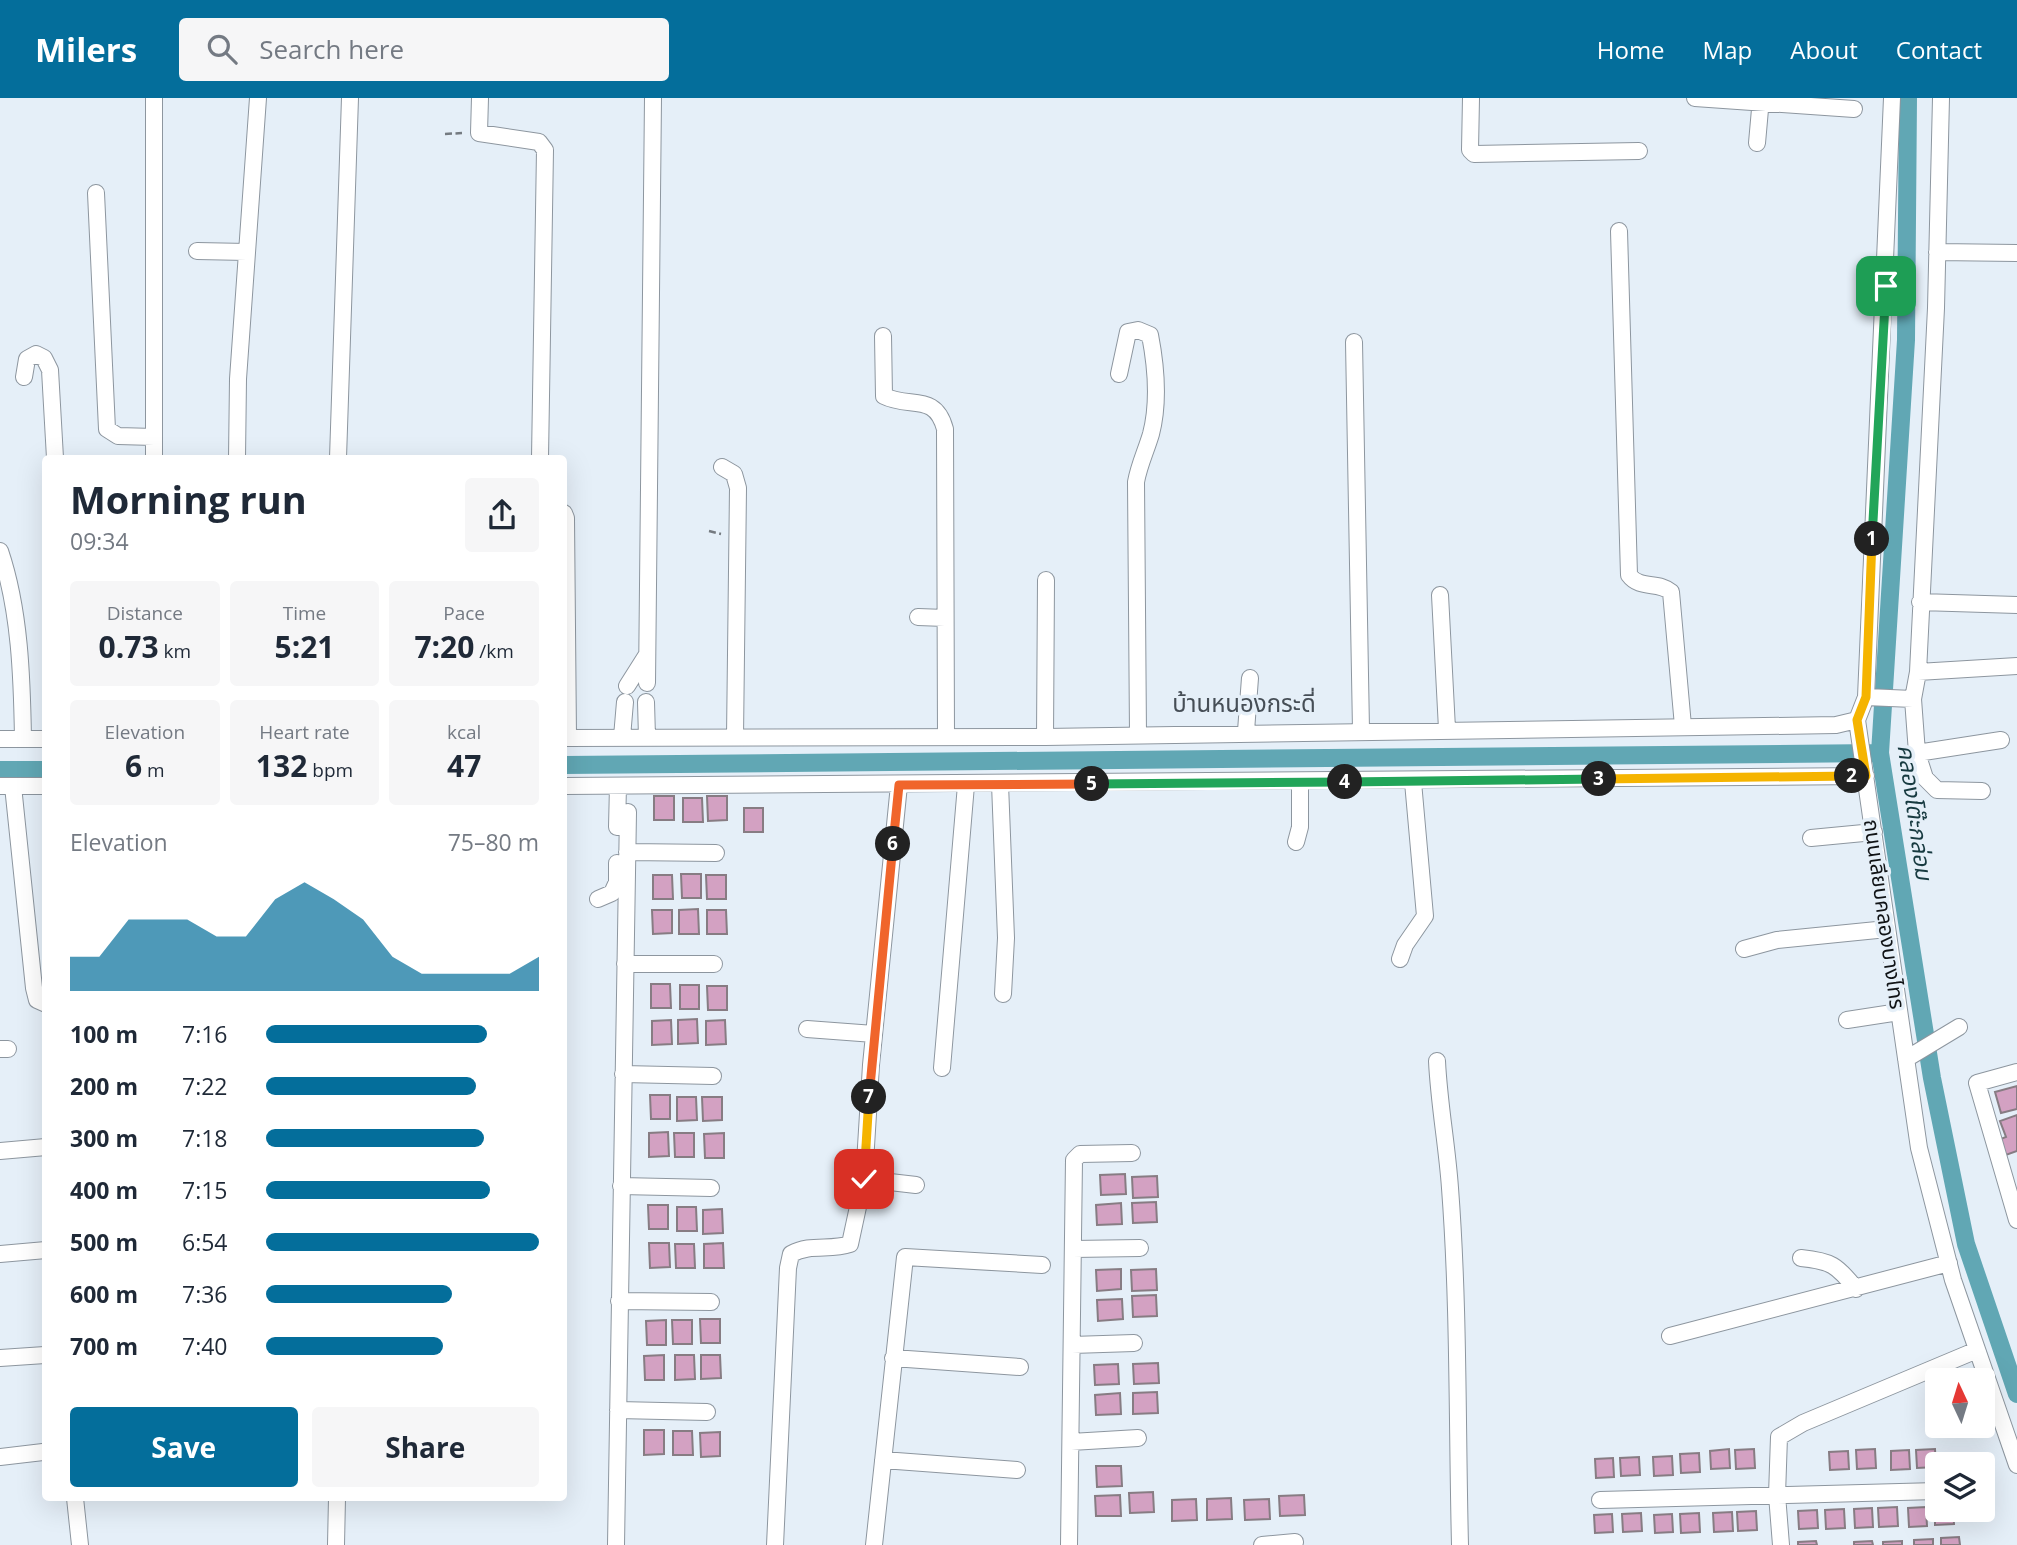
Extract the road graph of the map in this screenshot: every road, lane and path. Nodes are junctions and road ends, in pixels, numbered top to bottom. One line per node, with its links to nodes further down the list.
1 (154, 98): 24 (street)
2 (258, 98): 17 (street)
3 (350, 98): 28 (street)
4 (480, 98): 29 (street)
5 (653, 98): 38 (street)
6 (1471, 98): 13 (street)
7 (1695, 98): 10 (street)
8 (1892, 98): 43 (street, ถนนเลียบคลองบางไทร)
9 (1941, 98): 18 (street)
10 (1761, 101): 11 (street); 12 (street)
11 (1854, 109)
12 (1757, 143)
13 (1639, 151)
14 (96, 193): 24 (street)
15 (1619, 231): 47 (street)
16 (197, 251): 17 (street)
17 (247, 252): 27 (street)
18 (1937, 253): 19 (street); 34 (street)
19 (2017, 253)
20 (883, 336): 37 (street)
21 (1354, 342): 49 (street)
22 (1119, 374): 51 (street)
23 (24, 377): 25 (street)
24 (154, 437): 26 (street)
25 (55, 455)
26 (154, 455)
27 (237, 455)
28 (338, 455)
29 (540, 455)
30 (722, 467): 55 (street)
31 (0, 551): 59 (street)
32 (1046, 580): 56 (street)
33 (1440, 595): 48 (street)
34 (1920, 602): 35 (street); 40 (street)
35 (2017, 604)
36 (918, 617): 37 (street)
37 (946, 618): 52 (street)
38 (646, 656): 42 (street); 53 (street)
39 (2017, 666): 40 (street)
40 (1918, 672): 44 (street)
41 (1250, 678): 50 (street)
42 (647, 684)
43 (1871, 697): 44 (street); 46 (street, ถนนเลียบคลองบางไทร)
44 (1910, 699): 62 (street)
45 (646, 702): 54 (street)
46 (1858, 725): 47 (street); 63 (street, ถนนเลียบคลองบางไทร)
47 (1683, 726): 48 (street)
48 (1447, 729): 49 (street)
49 (1361, 730): 50 (street)
50 (1246, 732): 51 (street)
51 (1138, 734): 56 (street)
52 (946, 736): 55 (street); 56 (street)
53 (621, 737): 54 (street); 57 (street)
54 (647, 737): 55 (street)
55 (735, 737)
56 (1045, 737)
57 (567, 738)
58 (0, 739): 59 (street)
59 (23, 739): 60 (street)
60 (42, 739)
61 (2001, 740): 62 (street)
62 (1917, 753): 73 (street)
63 (1865, 771): 65 (street); 75 (street, ถนนเลียบคลองบางไทร)
64 (1300, 782): 65 (street); 66 (street); 77 (street)
65 (1413, 782): 83 (street)
66 (1000, 784): 68 (street); 86 (street)
67 (899, 785): 68 (street); 72 (street); 92 (street)
68 (967, 785): 95 (street)
69 (6, 786): 70 (street); 87 (street)
70 (42, 786)
71 (567, 786): 72 (street)
72 (618, 786): 80 (street)
73 (1982, 791)
74 (628, 812): 78 (street)
75 (1874, 832): 76 (street); 81 (street, ถนนเลียบคลองบางไทร)
76 (1811, 838)
77 (1296, 842)
78 (627, 852): 79 (street); 84 (street)
79 (716, 853)
80 (598, 899)
81 (1887, 929): 82 (street); 88 (street, ถนนเลียบคลองบางไทร)
82 (1744, 949)
83 (1400, 959)
84 (625, 964): 85 (street); 97 (street)
85 (714, 964)
86 (1003, 994)
87 (42, 1002)
88 (1899, 1012): 89 (street); 93 (street, ถนนเลียบคลองบางไทร)
89 (1847, 1020)
90 (807, 1029): 92 (street)
91 (1953, 1031): 93 (street)
92 (874, 1034): 103 (street)
93 (1909, 1057): 113 (street, ถนนเลียบคลองบางไทร)
94 (1437, 1061): 148 (street)
95 (942, 1069)
96 (2017, 1072): 102 (street)
97 (623, 1074): 98 (street); 105 (street)
98 (713, 1076)
99 (42, 1147): 100 (street)
100 (0, 1152)
101 (1132, 1153): 109 (street)
102 (2011, 1175): 107 (street)
103 (864, 1179): 104 (street); 144 (street)
104 (916, 1185)
105 (621, 1186): 106 (street); 116 (street)
106 (711, 1188)
107 (2017, 1220)
108 (1140, 1248): 109 (street)
109 (1073, 1249): 120 (street)
110 (42, 1250): 111 (street)
111 (0, 1254)
112 (1801, 1258): 115 (street)
113 (1949, 1263): 115 (street); 121 (street, ถนนเลียบคลองบางไทร)
114 (1042, 1265): 124 (street)
115 (1856, 1289): 118 (street)
116 (620, 1301): 117 (street); 126 (street)
117 (711, 1302)
118 (1670, 1336)
119 (1134, 1343): 120 (street)
120 (1072, 1345): 129 (street)
121 (1977, 1350): 133 (street, ถนนเลียบคลองบางไทร); 136 (street)
122 (42, 1354): 123 (street)
123 (0, 1358)
124 (893, 1358): 125 (street); 132 (street)
125 (1020, 1367)
126 (618, 1410): 127 (street); 143 (street)
127 (707, 1412)
128 (1138, 1438): 129 (street)
129 (1071, 1442): 146 (street)
130 (42, 1452): 131 (street)
131 (0, 1457)
132 (883, 1460): 134 (street); 145 (street)
133 (2017, 1465)
134 (1017, 1470)
135 (1925, 1491): 136 (street)
136 (1777, 1495): 137 (street); 149 (street)
137 (1600, 1500)
138 (75, 1501): 141 (street)
139 (337, 1501): 142 (street)
140 (1295, 1542): 147 (street)
141 (80, 1545)
142 (335, 1545)
143 (616, 1545)
144 (775, 1545)
145 (874, 1545)
146 (1069, 1545)
147 (1262, 1545)
148 (1460, 1545)
149 (1781, 1545)

